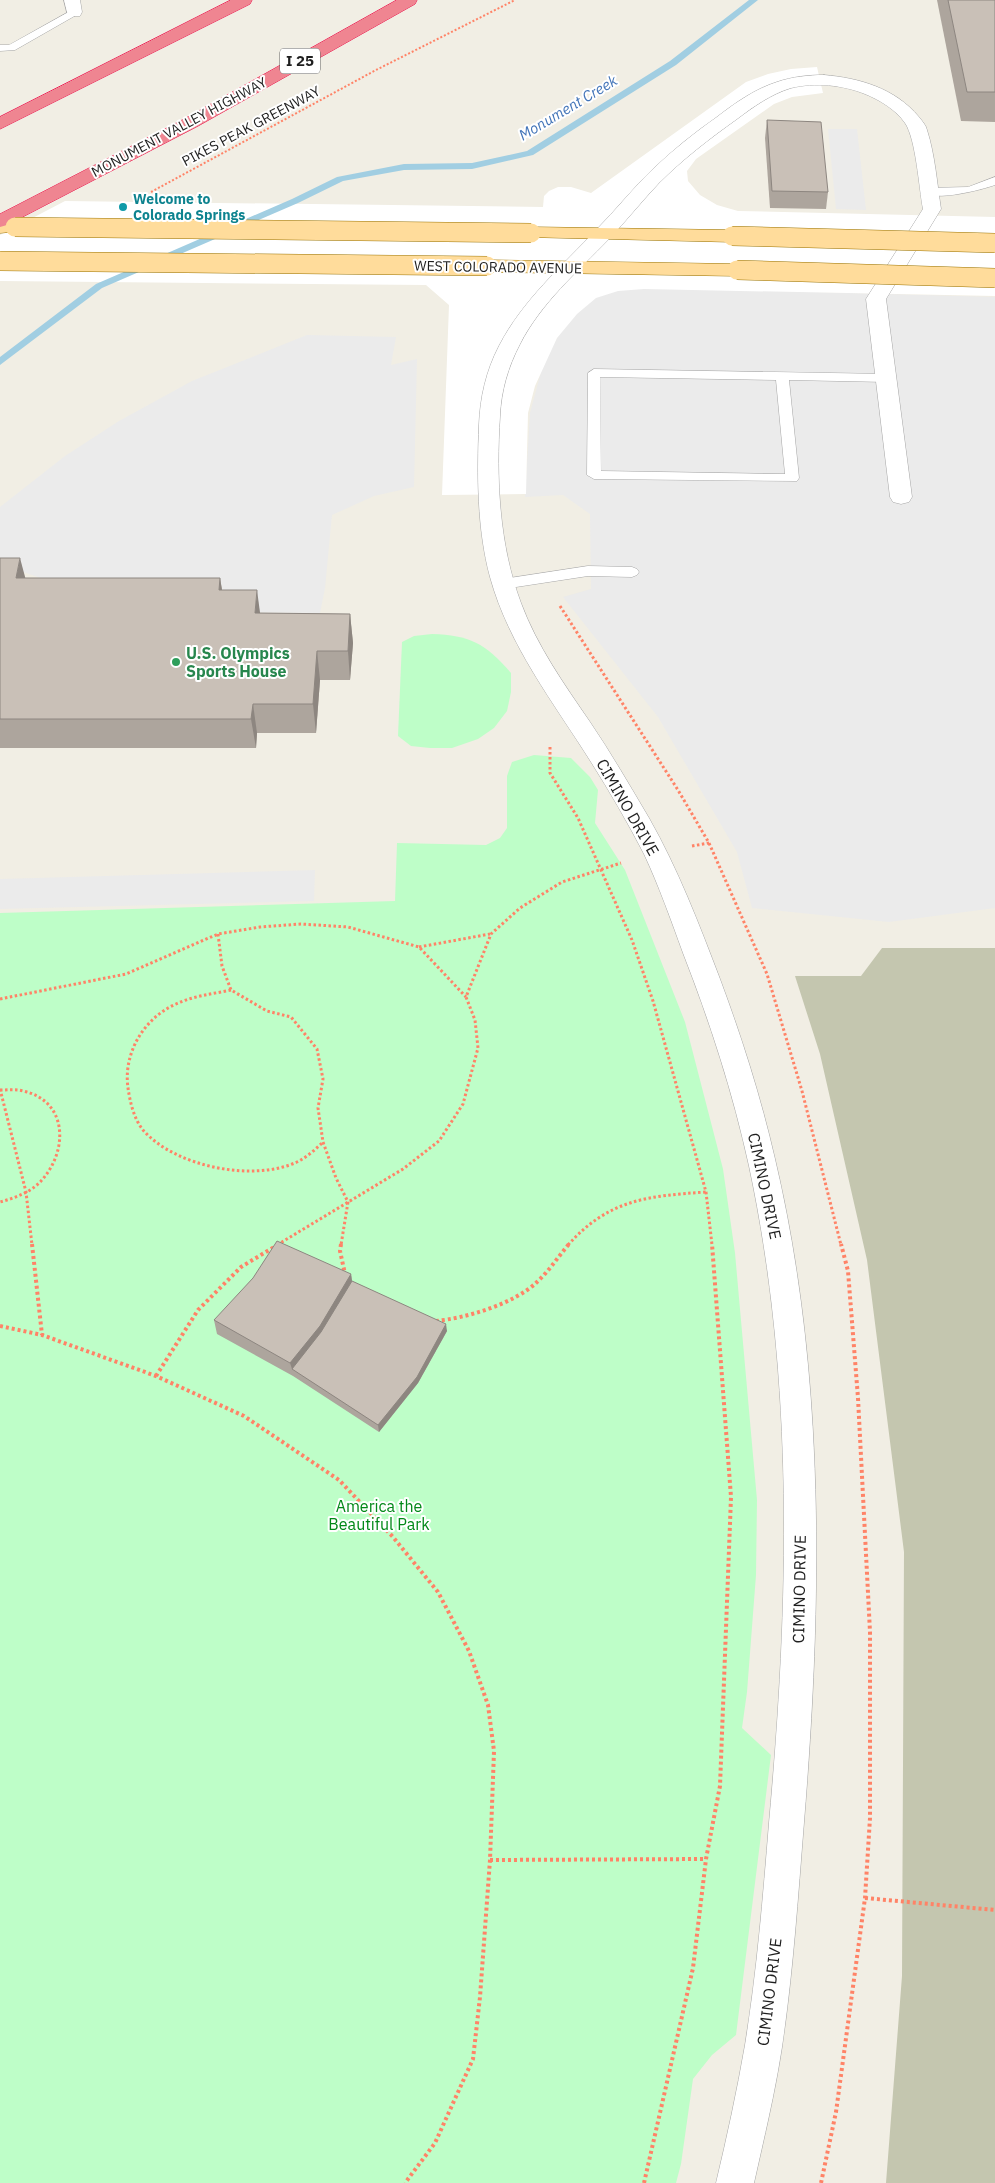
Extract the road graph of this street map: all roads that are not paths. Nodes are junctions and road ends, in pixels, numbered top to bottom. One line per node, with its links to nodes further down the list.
1 (244, 0): 5 (highway)
2 (409, 0): 8 (highway, MONUMENT VALLEY HIGHWAY / I 25)
3 (73, 6): 4 (lane)
4 (0, 48)
5 (0, 124)
6 (995, 181): 7 (lane)
7 (929, 192): 9 (street, CIMINO DRIVE); 15 (street, CIMINO DRIVE)
8 (5, 225): 9 (main road, bridge)
9 (603, 234): 10 (main road, bridge); 12 (street, CIMINO DRIVE)
10 (995, 243)
11 (0, 261): 12 (main road, WEST COLORADO AVENUE, bridge)
12 (570, 268): 13 (main road, WEST COLORADO AVENUE, bridge); 18 (street, CIMINO DRIVE)
13 (995, 278)
14 (782, 376): 14 (lane); 15 (lane)
15 (887, 378): 16 (street, CIMINO DRIVE)
16 (901, 497)
17 (632, 572): 18 (lane)
18 (502, 584): 19 (street, CIMINO DRIVE)
19 (735, 2183)

